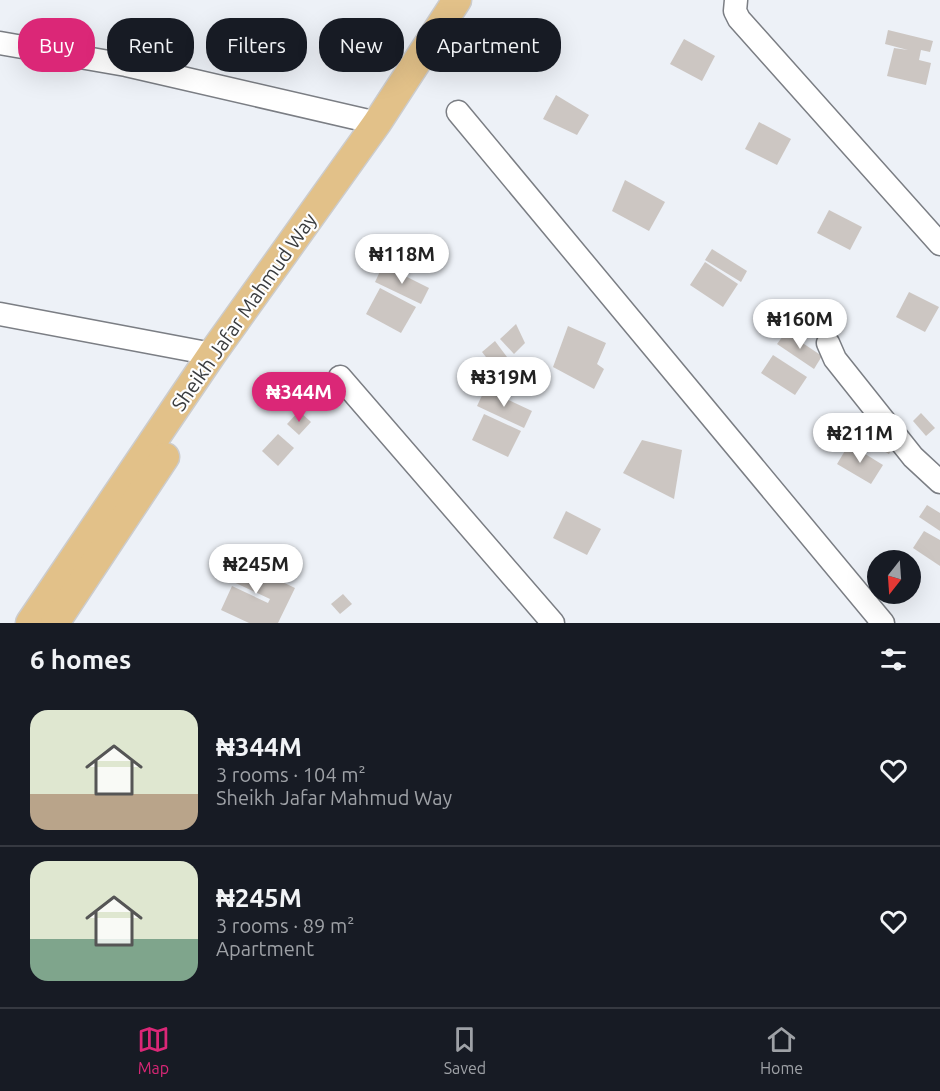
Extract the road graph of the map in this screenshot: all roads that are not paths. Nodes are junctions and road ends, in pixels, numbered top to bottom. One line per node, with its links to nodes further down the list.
1 (457, 0): 6 (main road, Sheikh Jafar Mahmud Way)
2 (478, 0): 14 (main road, Sheikh Jafar Mahmud Way)
3 (736, 0): 7 (street)
4 (0, 43): 6 (street)
5 (458, 112): 16 (street)
6 (377, 123): 10 (main road, Sheikh Jafar Mahmud Way)
7 (940, 244)
8 (0, 314): 10 (street)
9 (828, 343): 12 (street)
10 (212, 354): 13 (main road, Sheikh Jafar Mahmud Way)
11 (340, 377): 15 (street)
12 (940, 482)
13 (30, 623)
14 (55, 623)
15 (553, 623)
16 (883, 623)

